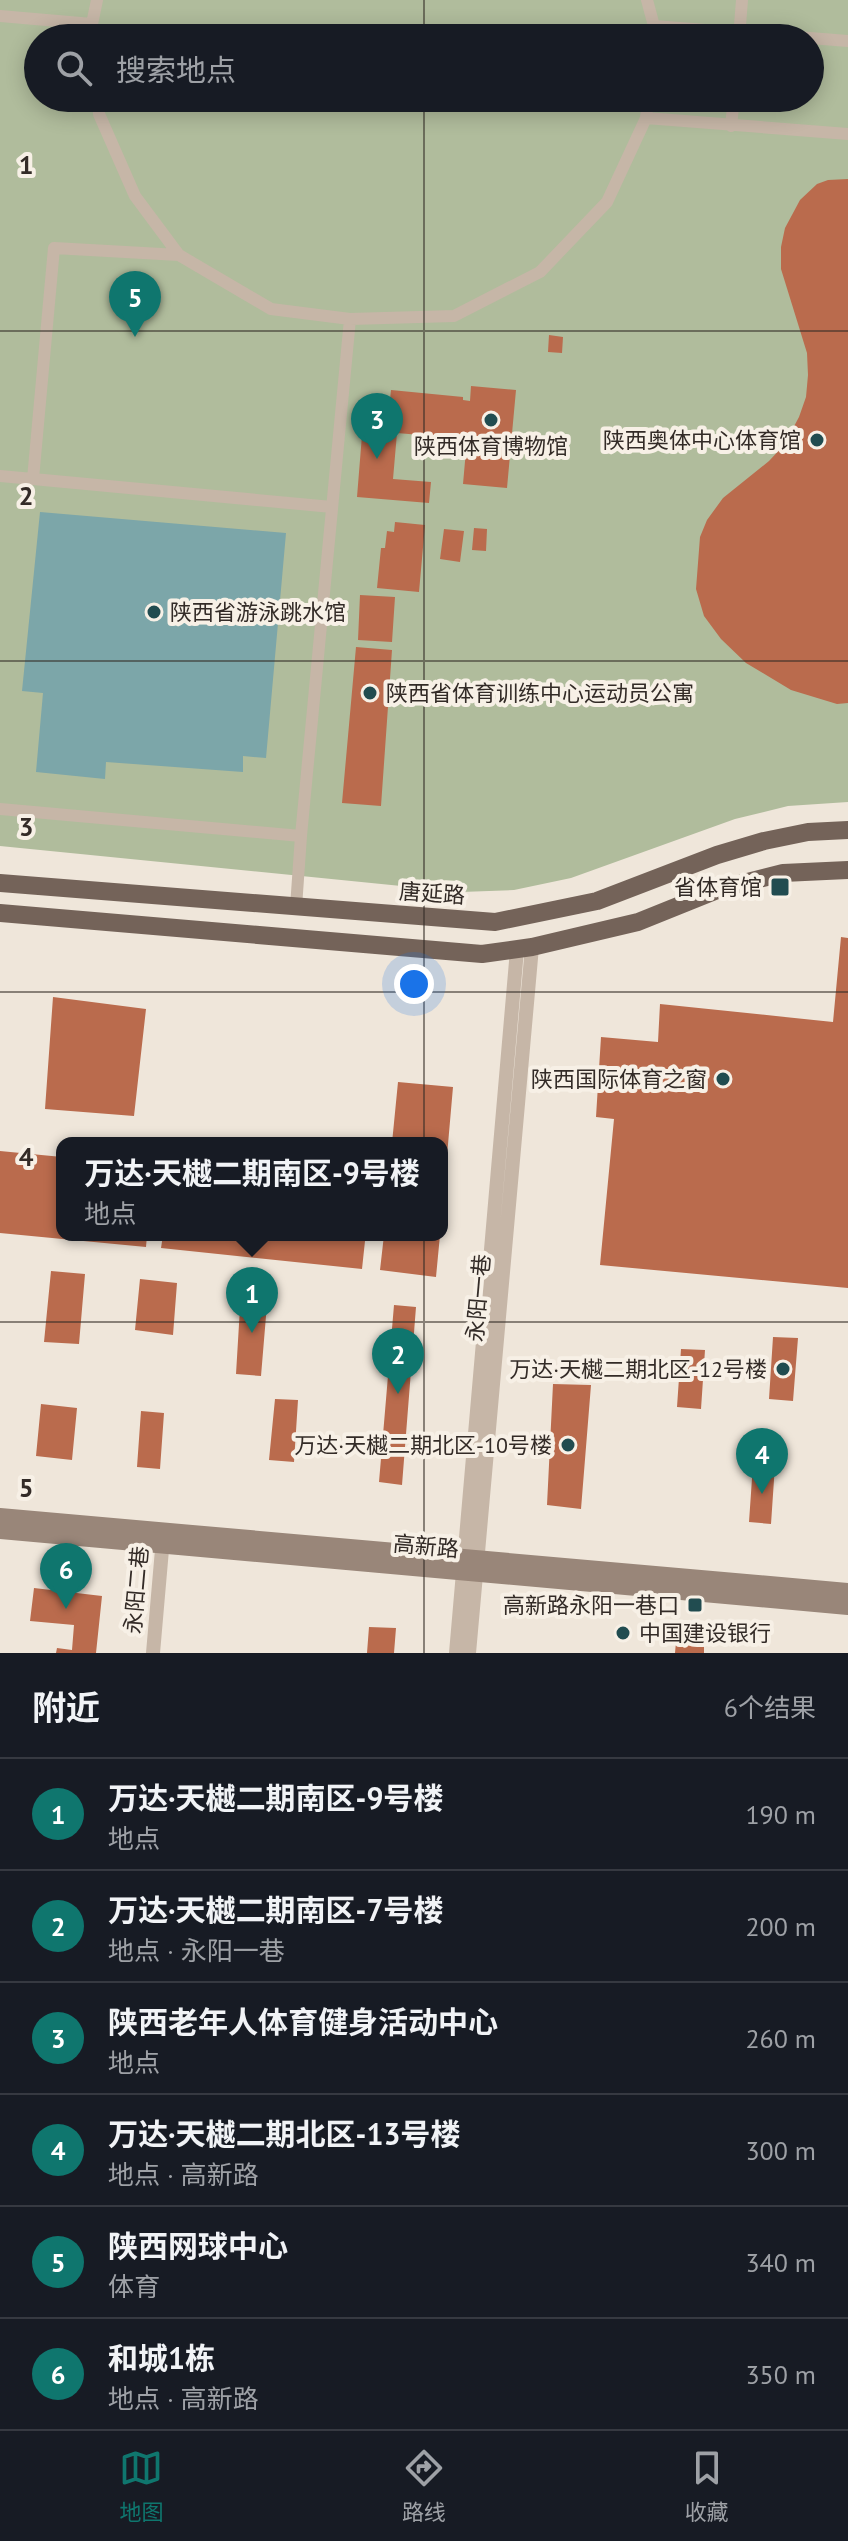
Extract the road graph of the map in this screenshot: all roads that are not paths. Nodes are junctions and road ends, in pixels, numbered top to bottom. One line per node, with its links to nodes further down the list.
1 (97, 0): 5 (street)
2 (647, 0): 6 (street)
3 (742, 0): 7 (street)
4 (0, 16): 5 (street)
5 (92, 24)
6 (652, 24)
7 (740, 24)
8 (824, 39): 9 (street)
9 (848, 41)
10 (99, 112): 16 (street)
11 (647, 112): 13 (street)
12 (732, 112): 14 (street)
13 (646, 118): 14 (street); 17 (street)
14 (731, 126): 15 (street)
15 (848, 134)
16 (179, 255): 17 (street); 19 (street)
17 (350, 319): 20 (street)
18 (0, 476): 19 (street)
19 (33, 479): 20 (street)
20 (332, 507): 23 (street)
21 (0, 809): 23 (street)
22 (848, 830): 26 (main road, 唐延路)
23 (301, 836): 26 (street)
24 (848, 870): 28 (main road)
25 (0, 883): 26 (main road, 唐延路)
26 (296, 907)
27 (0, 913): 28 (main road)
28 (524, 949): 32 (street, 永阳一巷)
29 (0, 1516): 31 (main road, 高新路)
30 (0, 1531): 31 (main road, 高新路)
31 (163, 1537): 32 (main road, 高新路); 35 (street, 永阳二巷)
32 (470, 1565): 33 (main road, 高新路); 34 (main road, 高新路); 36 (street, 永阳一巷); 37 (street, 永阳一巷)
33 (848, 1591)
34 (848, 1607)
35 (153, 1653)
36 (456, 1653)
37 (469, 1653)

